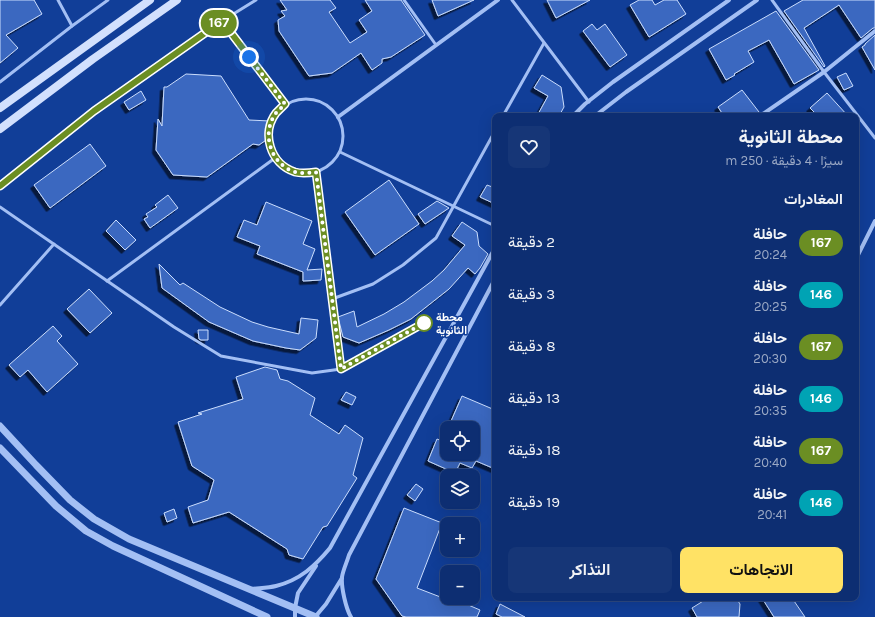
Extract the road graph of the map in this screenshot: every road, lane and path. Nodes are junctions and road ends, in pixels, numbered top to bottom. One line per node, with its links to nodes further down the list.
1 (58, 0): 13 (lane)
2 (108, 0): 13 (lane)
3 (150, 0): 21 (main road)
4 (177, 0): 29 (main road)
5 (256, 0): 12 (lane)
6 (404, 0): 16 (lane)
7 (498, 0): 16 (street)
8 (512, 0): 15 (lane)
9 (729, 0): 19 (street)
10 (757, 0): 24 (street)
11 (772, 0): 17 (lane)
12 (222, 21): 20 (lane); 35 (lane)
13 (72, 26): 18 (lane)
14 (875, 31): 17 (street)
15 (544, 43): 19 (lane); 22 (lane)
16 (436, 45): 27 (street)
17 (824, 72): 25 (street); 26 (lane)
18 (0, 82)
19 (589, 102): 23 (street)
20 (285, 104): 27 (lane); 33 (lane)
21 (0, 108)
22 (506, 113)
23 (576, 113)
24 (599, 113)
25 (764, 113)
26 (856, 113)
27 (338, 117): 32 (lane)
28 (859, 117): 31 (lane)
29 (0, 129)
30 (492, 136): 36 (lane)
31 (875, 138)
32 (340, 152): 34 (lane); 36 (lane)
33 (275, 158): 34 (lane); 43 (lane)
34 (316, 172): 45 (lane)
35 (0, 186)
36 (454, 206): 39 (lane); 45 (lane)
37 (0, 207): 40 (lane)
38 (875, 221): 42 (street)
39 (492, 225)
40 (54, 244): 43 (lane); 46 (lane)
41 (492, 253): 51 (street)
42 (859, 253)
43 (107, 281): 48 (lane)
44 (492, 285): 52 (street)
45 (332, 299): 48 (lane)
46 (0, 305)
47 (424, 323): 48 (lane)
48 (341, 369)
49 (0, 426): 53 (street)
50 (0, 448): 55 (street)
51 (318, 562): 53 (street); 54 (street)
52 (342, 577): 57 (street); 58 (street)
53 (249, 589): 54 (street)
54 (295, 608): 56 (street); 57 (street)
55 (267, 617)
56 (295, 617)
57 (315, 617)
58 (351, 617)

